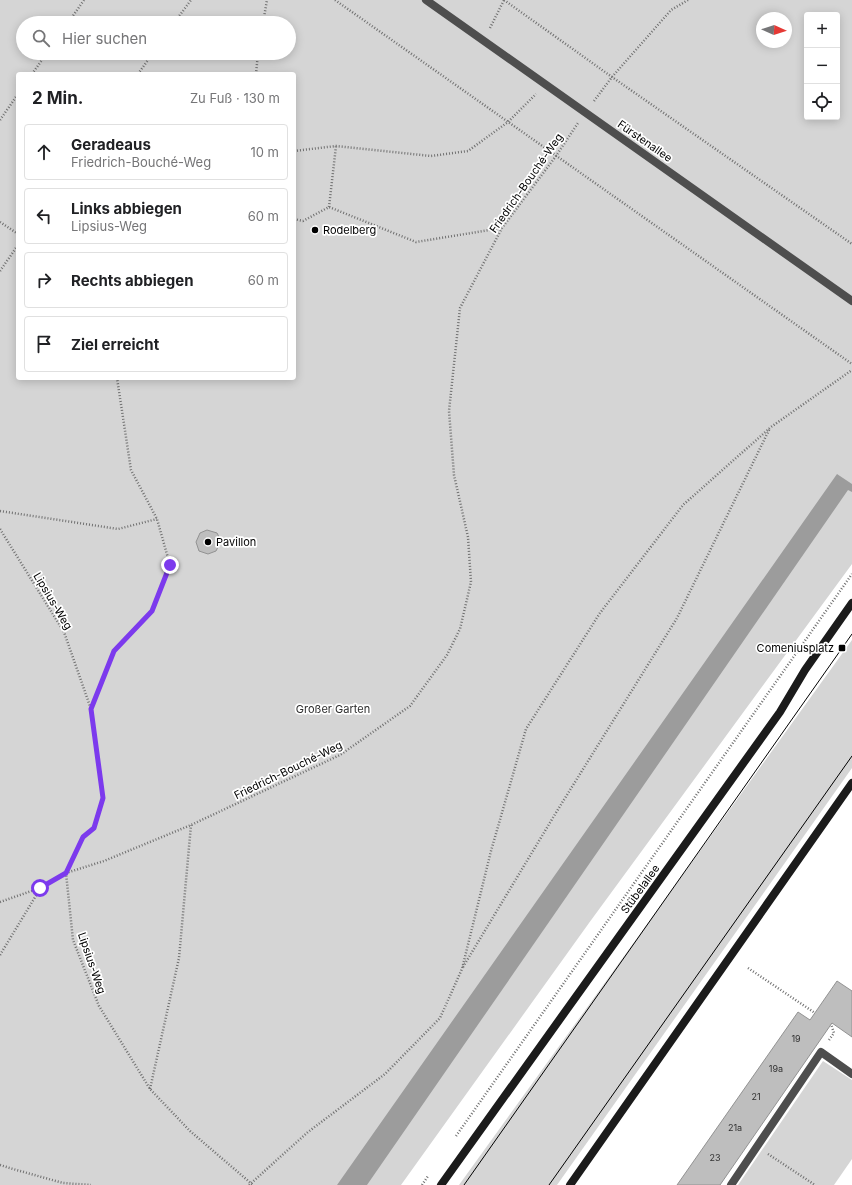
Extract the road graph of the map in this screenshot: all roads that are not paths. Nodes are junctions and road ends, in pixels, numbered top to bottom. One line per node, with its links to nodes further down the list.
1 (426, 0): 2 (street, Fürstenallee)
2 (852, 301)
3 (852, 603): 6 (main road, Stübelallee)
4 (852, 783): 7 (main road)
5 (852, 1074): 8 (street)
6 (441, 1185)
7 (570, 1185)
8 (731, 1185)

